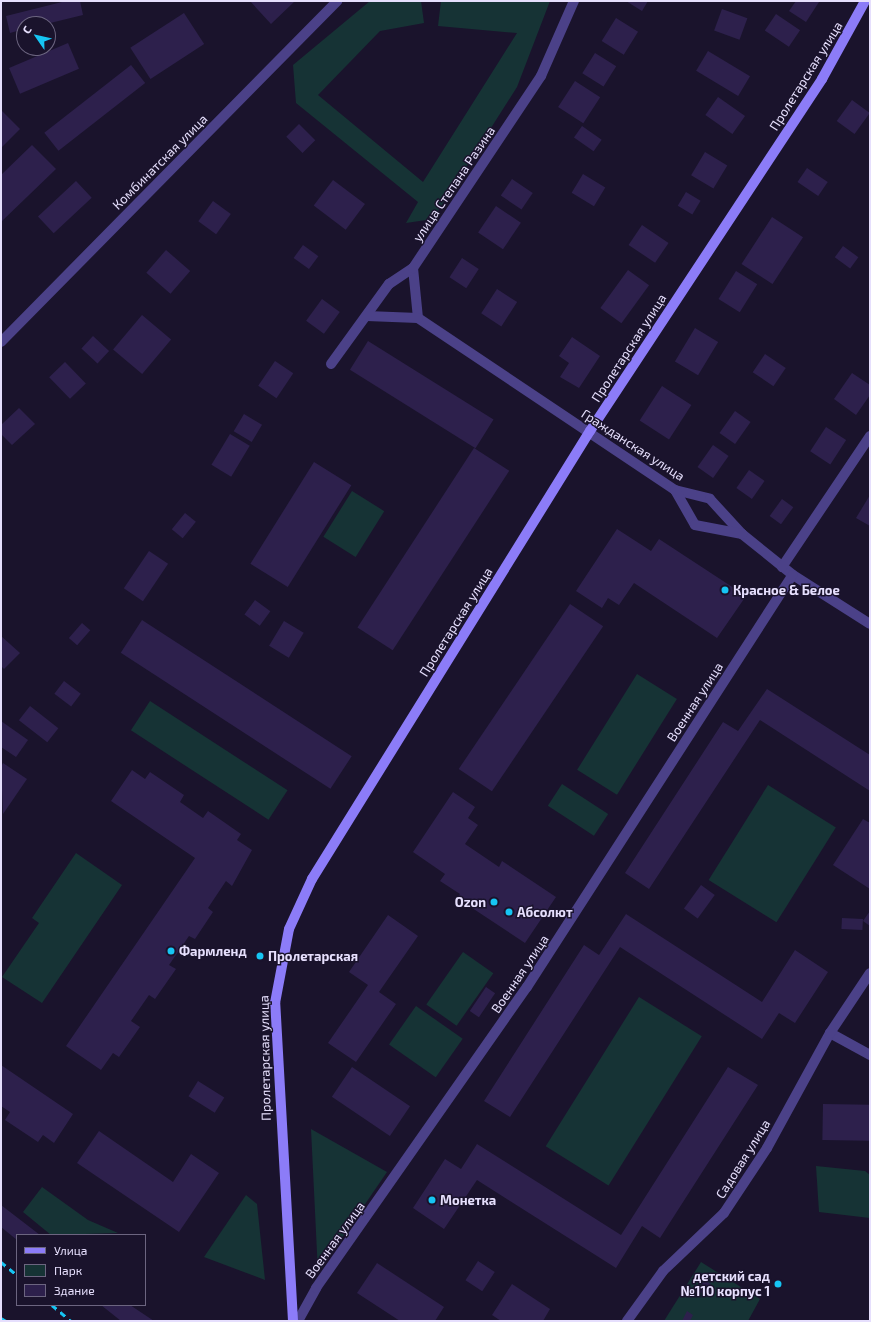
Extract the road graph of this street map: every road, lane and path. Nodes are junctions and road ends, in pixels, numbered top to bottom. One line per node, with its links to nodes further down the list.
1 (337, 1): 7 (street, Комбинатская улица)
2 (574, 1): 4 (street, улица Степана Разина)
3 (865, 1): 9 (street, Пролетарская улица)
4 (413, 268): 5 (street, улица Степана Разина); 6 (street)
5 (367, 316): 6 (street); 8 (street, улица Степана Разина)
6 (418, 318): 9 (street, Гражданская улица)
7 (1, 342)
8 (331, 364)
9 (590, 431): 11 (street, Гражданская улица); 19 (street, Пролетарская улица)
10 (870, 436): 13 (street)
11 (675, 490): 12 (street, Гражданская улица); 12 (street)
12 (742, 534): 13 (street, Гражданская улица)
13 (782, 567): 14 (street, Гражданская улица)
14 (793, 575): 15 (street, Гражданская улица); 20 (street, Военная улица)
15 (870, 624)
16 (870, 972): 17 (street, Садовая улица)
17 (830, 1033): 18 (street); 21 (street, Садовая улица)
18 (870, 1055)
19 (293, 1321)
20 (298, 1321)
21 (627, 1321)

